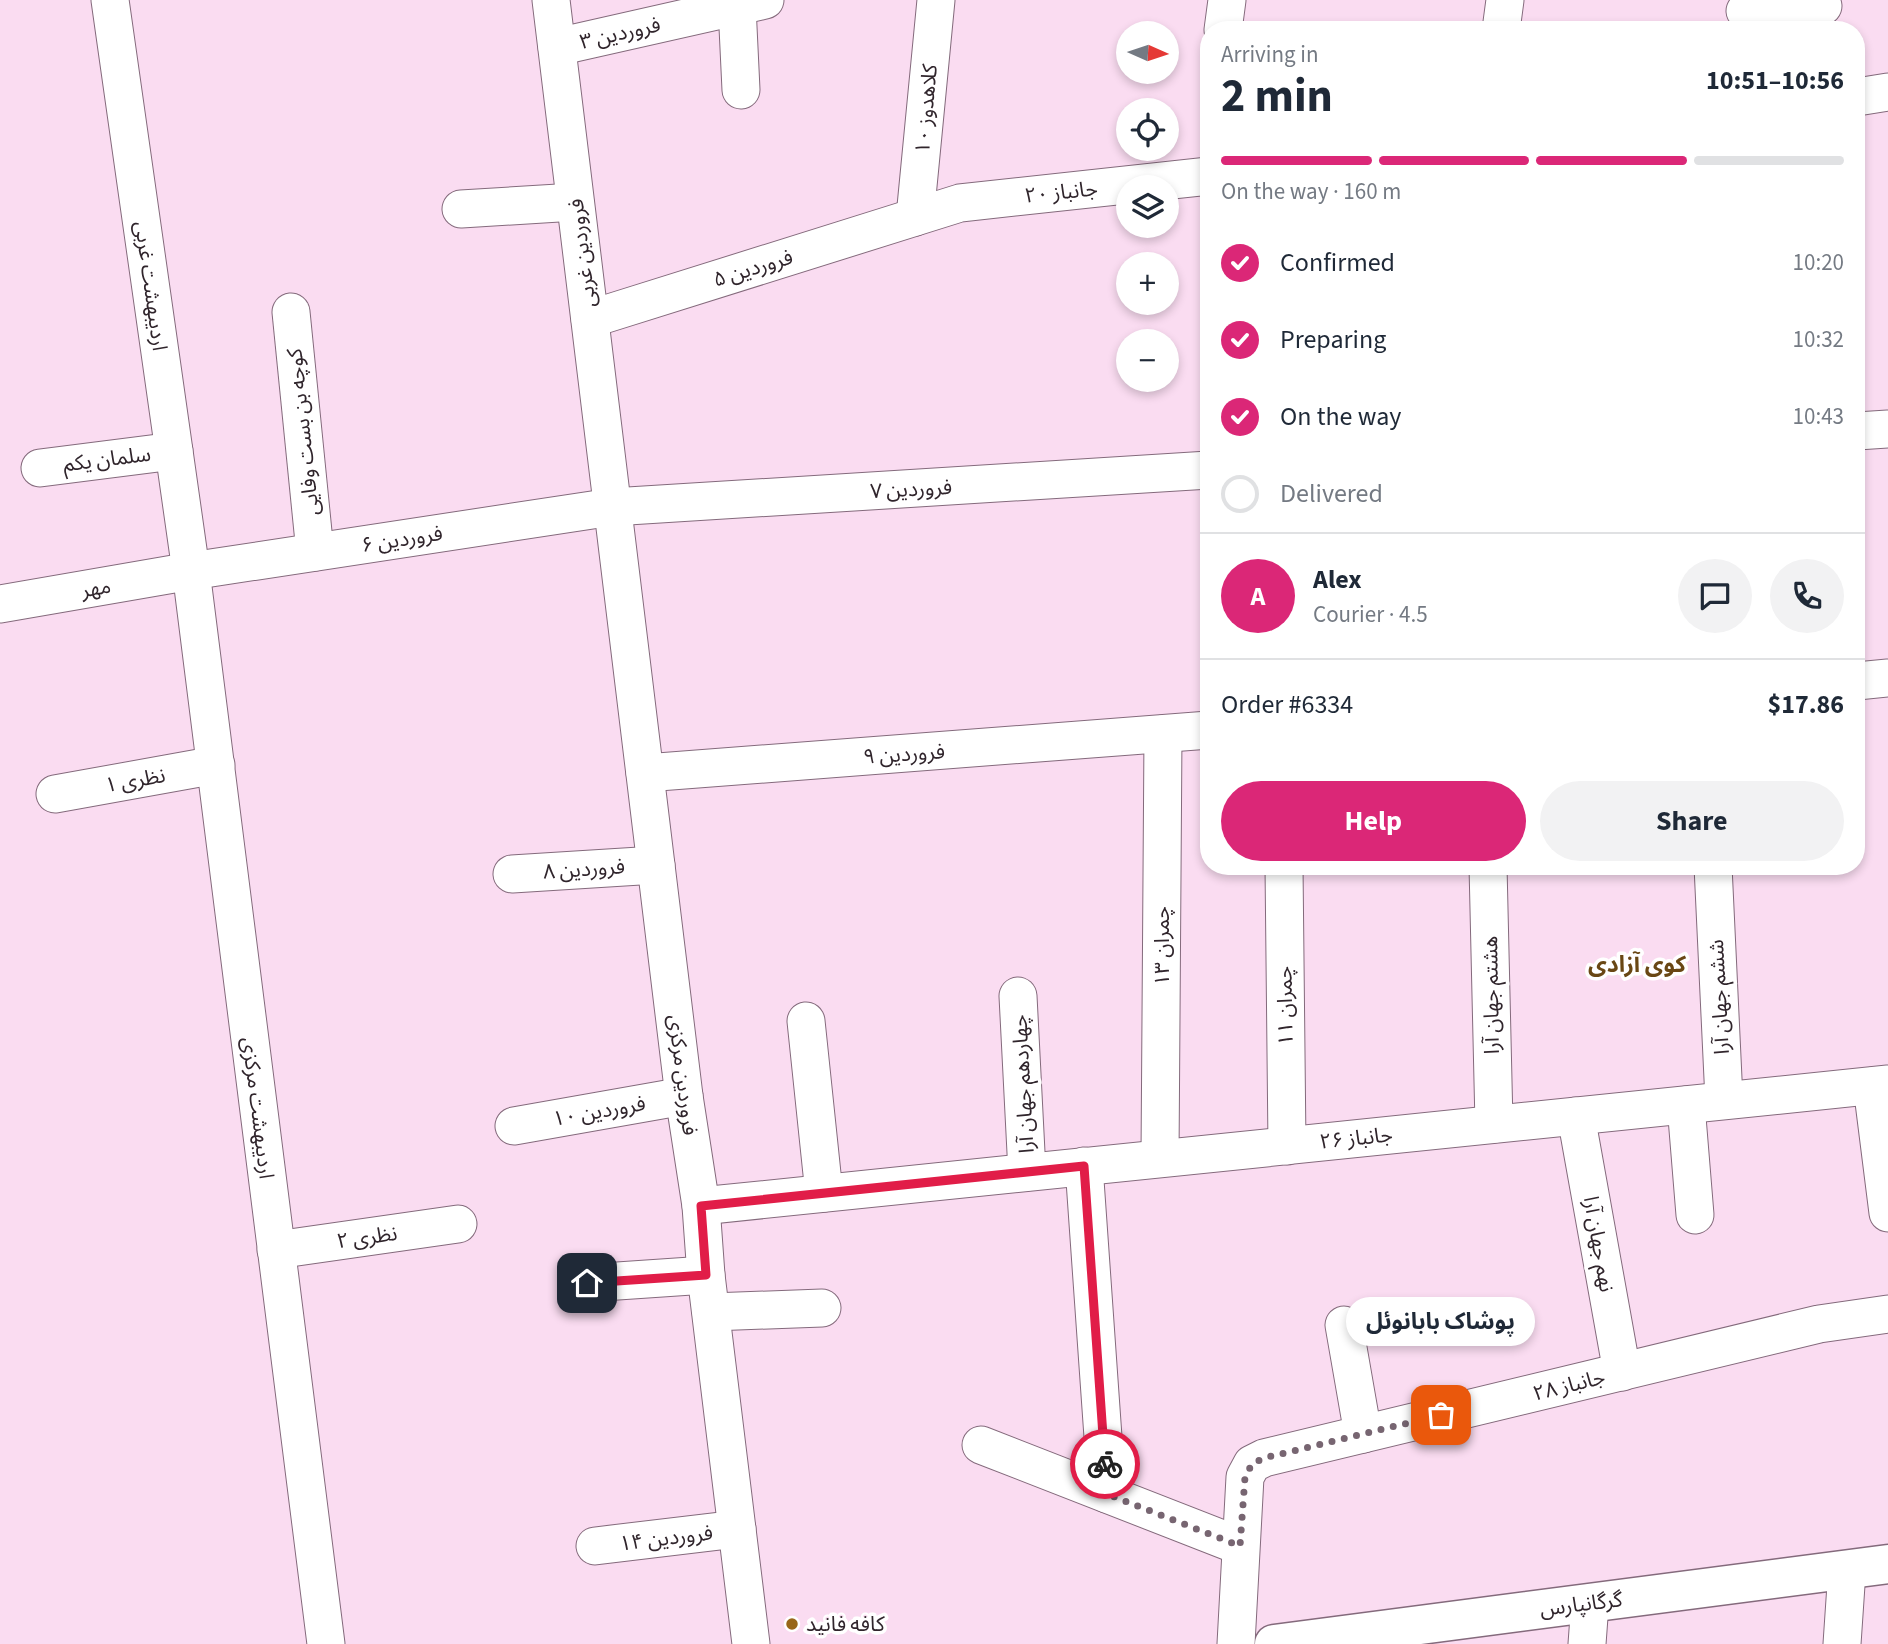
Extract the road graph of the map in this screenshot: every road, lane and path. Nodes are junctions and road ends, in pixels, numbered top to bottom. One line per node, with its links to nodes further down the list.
1 (110, 0): 23 (street, اردیبهشت غربی)
2 (551, 0): 11 (street, فروردین غربی)
3 (936, 0): 18 (street, کلاهدوز ۱۰)
4 (1227, 0): 9 (street)
5 (1505, 0): 10 (street)
6 (751, 3): 11 (street, فروردین ۳); 12 (street)
7 (1745, 11): 8 (street)
8 (1824, 12)
9 (1224, 21)
10 (1502, 21)
11 (556, 47): 16 (street, فروردین غربی)
12 (741, 90)
13 (1888, 92): 14 (street)
14 (1865, 96)
15 (1200, 177): 18 (street, ۲۰ جانباز)
16 (575, 202): 17 (street); 20 (street, فروردین غربی)
17 (461, 209)
18 (915, 217): 20 (street, فروردین ۵)
19 (291, 312): 27 (street, کوچه بن بست وفایی)
20 (590, 319): 26 (street, فروردین غربی)
21 (1888, 429): 22 (street)
22 (1865, 430)
23 (174, 451): 24 (street, سلمان یکم); 28 (street, اردیبهشت غربی)
24 (40, 468)
25 (1200, 471): 26 (street, فروردین ۷)
26 (612, 507): 27 (street, فروردین ۶); 35 (street, فروردین مرکزی)
27 (314, 552): 28 (street, فروردین ۶)
28 (191, 571): 29 (street, مهر); 34 (street, اردیبهشت مرکزی)
29 (0, 604)
30 (1888, 678): 31 (street)
31 (1865, 680)
32 (1200, 731): 33 (street, فروردین ۹)
33 (1163, 734): 35 (street, فروردین ۹); 52 (street, ۱۳ چمران)
34 (216, 765): 36 (street, نظری ۱); 60 (street, اردیبهشت مرکزی)
35 (645, 773): 37 (street, فروردین مرکزی)
36 (55, 794)
37 (656, 864): 38 (street, فروردین ۸); 45 (street, فروردین مرکزی)
38 (512, 874)
39 (1284, 875): 51 (street, ۱۱ چمران)
40 (1489, 875): 49 (street, هشتم جهان آرا)
41 (1714, 880): 46 (street, ششم جهان آرا)
42 (1018, 996): 54 (street, چهاردهم جهان آرا)
43 (806, 1021): 55 (street)
44 (1880, 1085): 46 (street, جانباز ۲۶); 57 (street)
45 (684, 1096): 50 (street, فروردین ۱۰); 56 (street, فروردین مرکزی)
46 (1724, 1100): 47 (street, جانباز ۲۶)
47 (1686, 1105): 48 (street, جانباز ۲۶); 58 (street)
48 (1576, 1116): 49 (street, جانباز ۲۶); 67 (street, نهم جهان آرا)
49 (1494, 1124): 51 (street, جانباز ۲۶)
50 (514, 1126)
51 (1287, 1146): 52 (street, جانباز ۲۶)
52 (1160, 1158): 53 (street, جانباز ۲۶)
53 (1084, 1166): 54 (street, جانباز ۲۶); 70 (street)
54 (1027, 1172): 55 (street, جانباز ۲۶)
55 (824, 1193): 56 (street, جانباز ۲۶)
56 (701, 1206): 61 (street, فروردین مرکزی)
57 (1888, 1213)
58 (1695, 1215)
59 (458, 1224): 60 (street, نظری ۲)
60 (276, 1250): 78 (street, اردیبهشت مرکزی)
61 (706, 1275): 62 (street); 64 (street, فروردین مرکزی)
62 (587, 1283)
63 (822, 1308): 64 (street)
64 (710, 1312): 71 (street, فروردین مرکزی)
65 (1888, 1314): 67 (street, جانباز ۲۸)
66 (1344, 1325): 68 (street)
67 (1622, 1372): 68 (street, جانباز ۲۸)
68 (1363, 1434): 73 (street, جانباز ۲۸)
69 (981, 1445): 70 (street)
70 (1107, 1494): 73 (street)
71 (737, 1529): 72 (street, فروردین ۱۴); 79 (street, فروردین مرکزی)
72 (596, 1546)
73 (1240, 1546): 80 (street)
74 (1888, 1564): 75 (street, گرگانپارس)
75 (1847, 1570): 76 (street, گرگانپارس); 83 (street)
76 (1590, 1603): 77 (street, گرگانپارس); 82 (street)
77 (1399, 1636): 81 (street, گرگانپارس)
78 (326, 1644)
79 (751, 1644)
80 (1236, 1644)
81 (1275, 1644)
82 (1587, 1644)
83 (1842, 1644)

